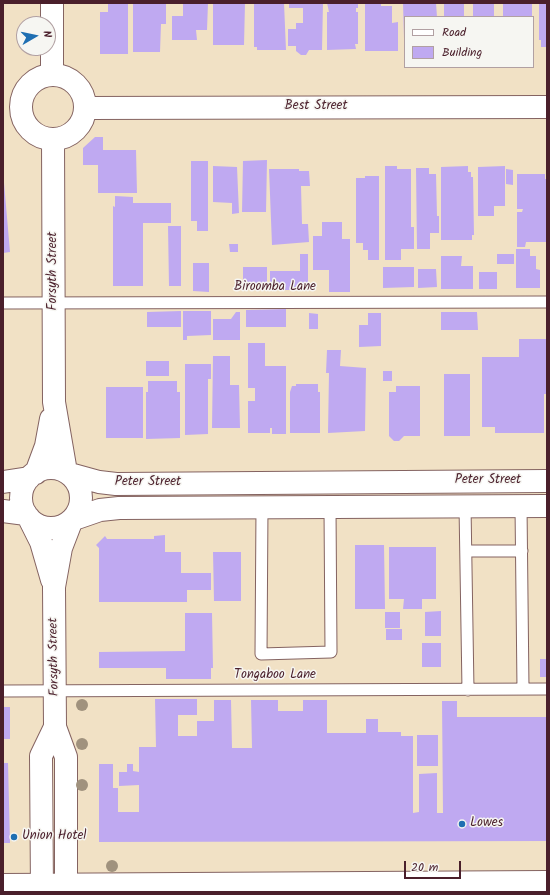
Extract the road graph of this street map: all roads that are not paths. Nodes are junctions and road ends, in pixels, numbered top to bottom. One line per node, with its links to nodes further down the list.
1 (52, 3): 2 (street)
2 (52, 75): 4 (street); 5 (street)
3 (547, 107): 4 (street, Best Street)
4 (85, 108): 6 (street)
5 (12, 110): 6 (street)
6 (53, 139): 9 (street, Forsyth Street)
7 (547, 302): 9 (lane, Biroomba Lane)
8 (3, 303): 9 (lane, Biroomba Lane)
9 (54, 303): 10 (street, Forsyth Street)
10 (54, 402): 11 (street, Forsyth Street); 12 (street, Forsyth Street)
11 (68, 473): 12 (street); 17 (street, Peter Street); 26 (street)
12 (32, 476): 14 (street); 25 (street)
13 (541, 481): 16 (street, Peter Street); 19 (street, Peter Street)
14 (3, 482)
15 (322, 482): 16 (street, Peter Street); 17 (street, Peter Street); 22 (street)
16 (441, 482): 20 (street, Peter Street)
17 (228, 483): 23 (street)
18 (465, 506): 19 (street, Peter Street); 20 (street, Peter Street); 27 (lane)
19 (534, 506): 28 (lane)
20 (441, 507): 22 (street, Peter Street)
21 (262, 508): 22 (street, Peter Street); 22 (lane); 23 (street, Peter Street)
22 (326, 508)
23 (228, 509): 26 (street, Peter Street)
24 (3, 511): 25 (street)
25 (27, 516): 26 (street); 29 (street, Forsyth Street)
26 (72, 520): 29 (street, Forsyth Street)
27 (466, 551): 28 (lane); 33 (lane)
28 (522, 551): 30 (lane)
29 (54, 587): 32 (street, Forsyth Street)
30 (523, 689): 31 (lane, Tongaboo Lane); 33 (lane, Tongaboo Lane)
31 (547, 689)
32 (55, 690): 33 (lane, Tongaboo Lane); 34 (lane, Tongaboo Lane); 35 (street, Forsyth Street)
33 (468, 690)
34 (3, 691)
35 (55, 727): 38 (street, Forsyth Street); 39 (street, Forsyth Street)
36 (547, 882): 39 (street)
37 (3, 884): 38 (street)
38 (42, 888): 39 (street)
39 (66, 888)

